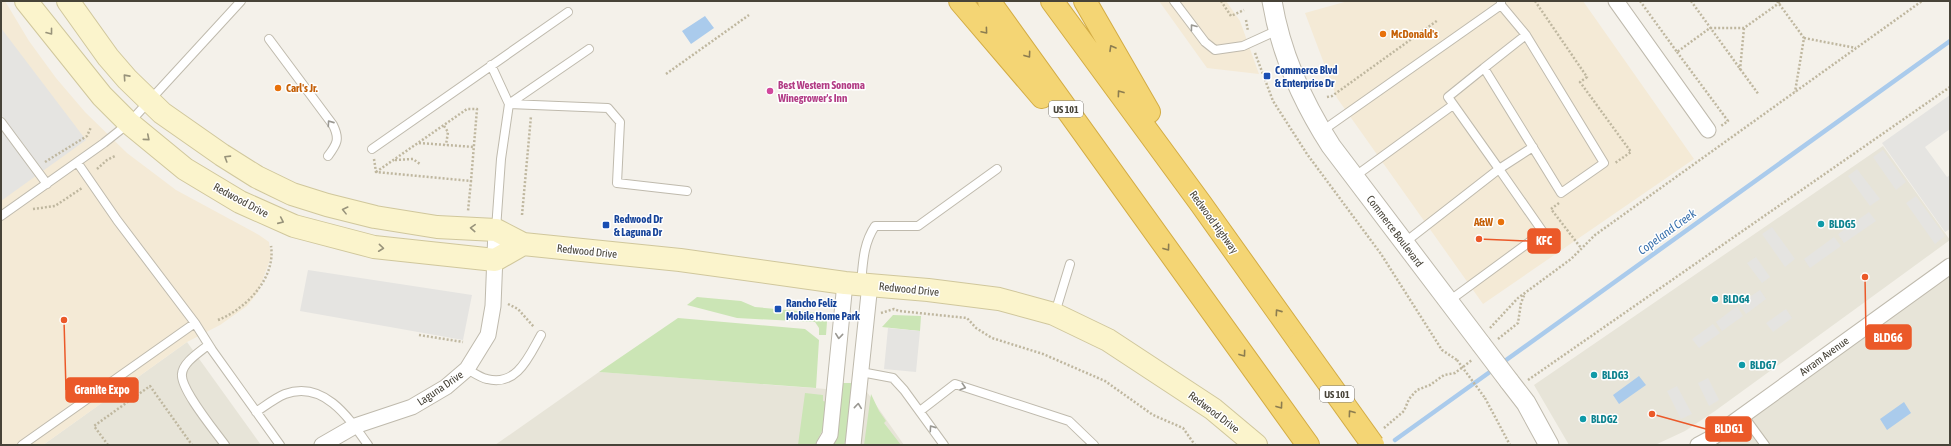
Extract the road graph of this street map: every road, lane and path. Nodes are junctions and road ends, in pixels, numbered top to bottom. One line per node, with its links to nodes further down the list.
1 (26, 1): 46 (main road, Redwood Drive, one-way to 46)
2 (68, 1): 41 (main road, Redwood Drive, one-way to 2)
3 (241, 1): 41 (lane)
4 (960, 1): 76 (highway, one-way to 76)
5 (989, 1): 76 (highway, US 101, one-way to 76)
6 (1052, 1): 71 (highway, Redwood Highway / US 101, one-way to 6)
7 (1085, 1): 71 (highway, one-way to 7)
8 (1174, 1): 29 (lane, one-way to 8)
9 (1221, 1): 18 (path)
10 (1272, 1): 25 (street, Commerce Boulevard)
11 (1616, 1): 49 (street)
12 (1640, 1): 32 (path)
13 (1691, 1): 23 (path)
14 (1782, 1): 16 (path)
15 (1922, 1): 30 (path)
16 (1778, 2): 24 (path); 27 (path)
17 (1501, 3): 26 (lane); 50 (lane)
18 (1244, 10)
19 (568, 12): 33 (lane)
20 (749, 14): 36 (path)
21 (1246, 20): 29 (path)
22 (1438, 20): 40 (path)
23 (1710, 28): 24 (path); 32 (path); 35 (path)
24 (1744, 28): 35 (path)
25 (1278, 30): 29 (lane); 50 (street, Commerce Boulevard)
26 (1526, 36): 34 (lane); 54 (lane)
27 (1804, 38): 30 (path); 38 (path)
28 (269, 39): 57 (lane, one-way to 28)
29 (1251, 42): 120 (path, bridge)
30 (1857, 48): 38 (path)
31 (589, 49): 42 (lane)
32 (1677, 52): 49 (path)
33 (491, 65): 42 (lane); 55 (lane)
34 (1484, 68): 44 (lane); 54 (lane)
35 (1740, 70): 39 (path)
36 (666, 74)
37 (1950, 87): 99 (path)
38 (1795, 92): 85 (path)
39 (1758, 95)
40 (1327, 96)
41 (150, 101): 46 (lane); 77 (main road, Redwood Drive, one-way to 41)
42 (509, 104): 43 (lane); 77 (lane)
43 (532, 104): 70 (lane); 74 (path)
44 (1453, 105): 62 (lane); 66 (lane)
45 (1, 122): 63 (lane)
46 (129, 123): 59 (lane); 81 (main road, Redwood Drive, one-way to 81)
47 (444, 126): 51 (path); 52 (path); 53 (path)
48 (91, 127): 63 (path)
49 (1708, 130)
50 (1322, 132): 66 (street, Commerce Boulevard)
51 (419, 143): 52 (path); 58 (path)
52 (446, 145): 53 (path)
53 (474, 147): 67 (path)
54 (1533, 147): 62 (lane)
55 (372, 149): 65 (path)
56 (115, 156): 64 (path)
57 (328, 156)
58 (394, 160): 60 (path); 65 (path)
59 (78, 162): 68 (lane); 91 (lane)
60 (420, 164)
61 (997, 169): 84 (lane)
62 (1499, 169): 78 (lane); 86 (lane)
63 (36, 170): 68 (lane)
64 (97, 170)
65 (376, 172): 67 (path)
66 (1354, 176): 78 (street, Commerce Boulevard)
67 (471, 181): 73 (path)
68 (47, 184): 75 (lane)
69 (82, 188): 72 (path)
70 (688, 190)
71 (1201, 204): 104 (highway, Redwood Highway / US 101, one-way to 71, bridge)
72 (30, 209)
73 (468, 212)
74 (522, 215)
75 (1, 216)
76 (1144, 216): 119 (highway, US 101, one-way to 119)
77 (496, 230): 79 (main road, Redwood Drive); 81 (street, Laguna Drive)
78 (1404, 243): 86 (street, Commerce Boulevard)
79 (523, 244): 81 (main road); 84 (main road, Redwood Drive)
80 (271, 246): 90 (path)
81 (495, 260): 97 (street, Laguna Drive)
82 (1070, 264): 89 (lane)
83 (1950, 266): 102 (street, Avram Avenue)
84 (859, 284): 89 (main road, Redwood Drive); 98 (street); 113 (street, one-way to 113)
85 (1525, 293): 95 (path); 95 (path)
86 (1449, 301): 95 (street, Commerce Boulevard)
87 (506, 304): 93 (path)
88 (881, 313): 117 (path)
89 (1054, 314): 118 (main road, Redwood Drive)
90 (218, 320)
91 (195, 323): 96 (lane); 106 (lane)
92 (419, 335): 94 (path)
93 (541, 335): 97 (lane)
94 (463, 342)
95 (1483, 344): 99 (street, Commerce Boulevard, bridge); 104 (path)
96 (208, 345): 101 (lane); 109 (lane)
97 (467, 370): 103 (street, Laguna Drive)
98 (861, 372): 100 (lane); 114 (street, one-way to 98)
99 (1512, 385): 121 (street, Commerce Boulevard)
100 (920, 411): 115 (lane, one-way to 100); 116 (lane, one-way to 116)
101 (256, 412): 103 (lane); 110 (lane)
102 (1743, 415): 105 (street, Avram Avenue); 122 (lane)
103 (355, 426): 111 (street, Laguna Drive); 112 (lane)
104 (1378, 437)
105 (1705, 443)
106 (22, 445)
107 (108, 445): 108 (path)
108 (192, 445)
109 (224, 445)
110 (280, 445)
111 (322, 445)
112 (368, 445)
113 (824, 445)
114 (853, 445)
115 (944, 445)
116 (1094, 445)
117 (1195, 445)
118 (1256, 445)
119 (1308, 445)
120 (1510, 445)
121 (1549, 445)
122 (1765, 445)

